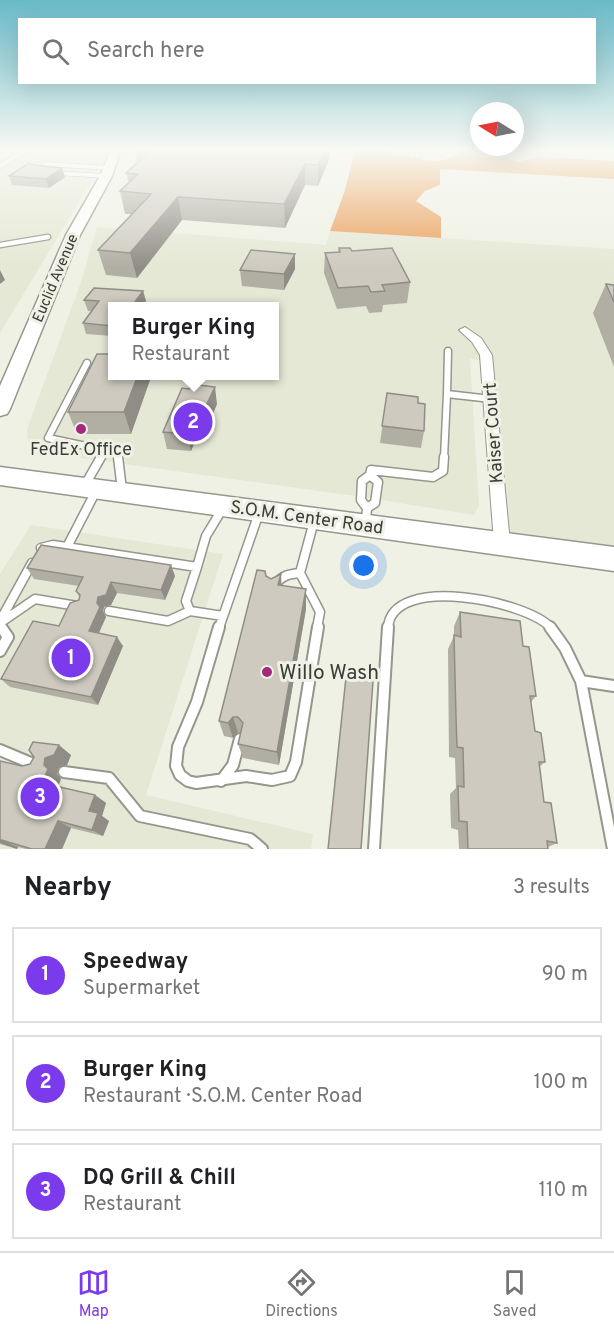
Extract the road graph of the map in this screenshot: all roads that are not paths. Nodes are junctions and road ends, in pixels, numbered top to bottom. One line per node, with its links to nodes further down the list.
1 (99, 189): 9 (main road, Euclid Avenue)
2 (0, 240): 3 (lane)
3 (0, 245)
4 (465, 330): 8 (street, Kaiser Court)
5 (448, 351): 7 (lane)
6 (87, 363): 13 (lane)
7 (447, 394): 8 (lane); 11 (lane)
8 (491, 399): 19 (street, Kaiser Court)
9 (0, 409)
10 (117, 450): 14 (lane)
11 (370, 475): 17 (lane); 17 (lane)
12 (0, 476): 13 (main road, S.O.M. Center Road)
13 (91, 488): 14 (main road, S.O.M. Center Road); 20 (lane)
14 (122, 493): 15 (main road, S.O.M. Center Road)
15 (224, 506): 16 (main road, S.O.M. Center Road); 22 (lane)
16 (260, 511): 18 (main road, S.O.M. Center Road); 28 (lane)
17 (366, 516): 18 (main road, S.O.M. Center Road); 19 (main road, S.O.M. Center Road)
18 (315, 519): 23 (lane)
19 (502, 543): 21 (main road, S.O.M. Center Road)
20 (67, 547): 22 (lane); 29 (lane)
21 (614, 559)
22 (197, 567): 27 (lane)
23 (300, 573): 24 (lane); 37 (lane)
24 (273, 592)
25 (80, 607): 29 (lane)
26 (109, 611): 27 (lane)
27 (190, 611): 28 (lane)
28 (223, 616): 37 (lane)
29 (0, 623): 30 (lane)
30 (0, 651)
31 (581, 681): 32 (lane); 39 (lane); 40 (lane)
32 (614, 686)
33 (240, 739): 37 (lane)
34 (0, 750): 35 (lane)
35 (40, 767)
36 (64, 772): 38 (lane)
37 (220, 781)
38 (262, 849)
39 (374, 849)
40 (613, 849)

